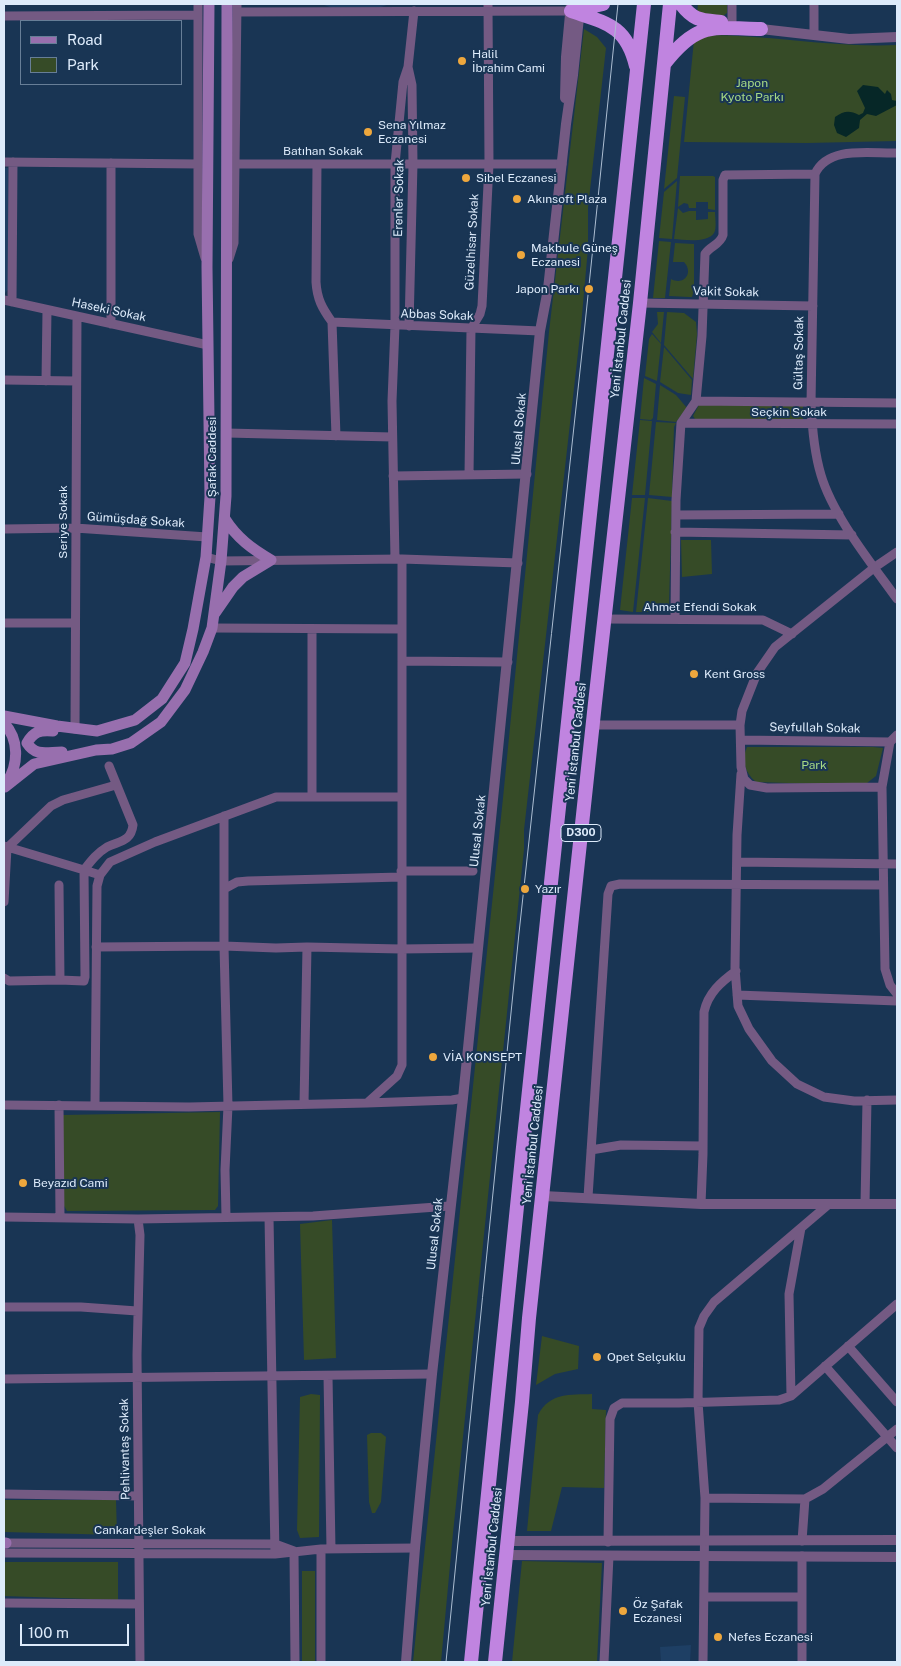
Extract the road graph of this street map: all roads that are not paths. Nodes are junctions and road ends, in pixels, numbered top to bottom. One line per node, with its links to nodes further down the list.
1 (198, 4): 16 (street)
2 (209, 4): 37 (main road, Şafak Caddesi)
3 (228, 4): 38 (main road, Şafak Caddesi)
4 (603, 4): 15 (highway)
5 (644, 4): 24 (highway, Yeni İstanbul Caddesi / D300)
6 (670, 4): 22 (highway, Yeni İstanbul Caddesi / D300)
7 (681, 4): 18 (highway)
8 (732, 4): 18 (street)
9 (814, 4): 20 (street)
10 (488, 7): 11 (street); 14 (street); 34 (street, Güzelhisar Sokak)
11 (528, 7): 15 (street)
12 (237, 8): 13 (street); 30 (street)
13 (312, 8): 14 (street)
14 (414, 8): 23 (street, Erenler Sokak)
15 (577, 8): 24 (highway); 25 (street, Ulusal Sokak); 25 (street)
16 (198, 15): 17 (street); 29 (street)
17 (4, 16)
18 (732, 22): 19 (highway)
19 (761, 29): 20 (street); 22 (highway)
20 (814, 34): 21 (street)
21 (897, 37)
22 (664, 63): 40 (highway, Yeni İstanbul Caddesi / D300)
23 (408, 67): 32 (street); 33 (street, Erenler Sokak)
24 (637, 73): 205 (highway, Yeni İstanbul Caddesi / D300)
25 (566, 124): 35 (street, Ulusal Sokak)
26 (897, 153): 36 (street)
27 (8, 162): 28 (street); 39 (street)
28 (111, 164): 29 (street); 46 (street)
29 (198, 164): 37 (street)
30 (235, 164): 31 (street, Batıhan Sokak); 38 (street)
31 (317, 164): 32 (street, Batıhan Sokak); 45 (street)
32 (395, 164): 33 (street, Batıhan Sokak); 47 (street)
33 (413, 164): 34 (street, Batıhan Sokak); 48 (street, Erenler Sokak)
34 (489, 164): 35 (street, Batıhan Sokak); 49 (street, Güzelhisar Sokak)
35 (562, 164): 50 (street, Ulusal Sokak)
36 (815, 174): 41 (street); 42 (street, Gültaş Sokak)
37 (207, 267): 51 (main road, Şafak Caddesi)
38 (226, 269): 61 (main road, Şafak Caddesi)
39 (8, 301): 43 (street, Haseki Sokak)
40 (640, 303): 41 (street, Vakit Sokak); 84 (highway, Yeni İstanbul Caddesi / D300)
41 (704, 304): 42 (street, Vakit Sokak); 55 (street)
42 (813, 306): 56 (street, Gültaş Sokak)
43 (47, 310): 44 (street, Haseki Sokak); 53 (street)
44 (77, 316): 46 (street, Haseki Sokak); 54 (street, Seriye Sokak)
45 (332, 322): 47 (street, Abbas Sokak); 62 (street)
46 (111, 324): 51 (street, Haseki Sokak)
47 (395, 326): 48 (street, Abbas Sokak); 63 (street)
48 (409, 326): 49 (street, Abbas Sokak)
49 (471, 329): 50 (street, Abbas Sokak); 65 (street)
50 (540, 331): 64 (street, Ulusal Sokak)
51 (208, 345): 74 (main road, Şafak Caddesi)
52 (4, 380): 53 (street)
53 (46, 381): 54 (street)
54 (76, 381): 70 (street, Seriye Sokak)
55 (696, 401): 56 (street, Seçkin Sokak); 58 (street)
56 (811, 403): 57 (street, Seçkin Sokak); 59 (street, Gültaş Sokak)
57 (897, 403)
58 (682, 423): 59 (street, Seçkin Sokak); 68 (street)
59 (812, 424): 60 (street, Seçkin Sokak); 67 (street, Gültaş Sokak)
60 (897, 424)
61 (227, 433): 62 (street); 69 (main road, Şafak Caddesi)
62 (336, 436): 63 (street)
63 (392, 437): 66 (street)
64 (527, 474): 65 (street); 80 (street, Ulusal Sokak)
65 (469, 475): 66 (street)
66 (393, 476): 77 (street)
67 (839, 514): 68 (street); 73 (street, Gültaş Sokak)
68 (676, 515): 72 (street)
69 (225, 519): 78 (main road); 79 (main road, Şafak Caddesi)
70 (75, 528): 71 (street, Gümüşdağ Sokak); 74 (street, Gümüşdağ Sokak); 87 (street, Seriye Sokak)
71 (4, 529)
72 (675, 532): 73 (street); 85 (street)
73 (852, 535): 81 (street, Gültaş Sokak)
74 (207, 537): 76 (main road, Şafak Caddesi)
75 (897, 552): 81 (street)
76 (206, 557): 79 (street); 98 (main road, Şafak Caddesi)
77 (398, 559): 78 (street); 80 (street); 90 (street)
78 (271, 560): 79 (street); 83 (main road)
79 (221, 561): 83 (main road, Şafak Caddesi)
80 (518, 563): 93 (street, Ulusal Sokak)
81 (874, 568): 82 (street, Gültaş Sokak); 91 (street)
82 (897, 599)
83 (214, 614): 88 (main road, Şafak Caddesi)
84 (605, 619): 85 (street, Ahmet Efendi Sokak); 96 (highway, Yeni İstanbul Caddesi / D300)
85 (675, 619): 91 (street, Ahmet Efendi Sokak)
86 (4, 623): 87 (street)
87 (75, 623): 98 (street, Seriye Sokak)
88 (212, 628): 89 (street); 102 (main road, Şafak Caddesi)
89 (312, 629): 90 (street); 108 (street)
90 (402, 629): 92 (street)
91 (792, 634): 97 (street)
92 (402, 661): 93 (street); 109 (street)
93 (508, 662): 127 (street, Ulusal Sokak)
94 (4, 716): 98 (main road, Şafak Caddesi)
95 (4, 723): 106 (main road)
96 (593, 725): 97 (street); 146 (highway, Yeni İstanbul Caddesi / D300)
97 (740, 725): 100 (street)
98 (75, 728): 102 (main road)
99 (897, 735): 101 (street)
100 (740, 740): 101 (street, Seyfullah Sokak); 104 (street)
101 (890, 742): 107 (street)
102 (93, 751): 106 (main road, Şafak Caddesi)
103 (109, 766): 105 (street)
104 (741, 766): 107 (street); 112 (street)
105 (116, 785): 111 (street); 115 (street)
106 (4, 787)
107 (882, 787): 113 (street)
108 (312, 797): 109 (street); 110 (street)
109 (401, 797): 117 (street)
110 (224, 816): 118 (street); 122 (street)
111 (5, 847): 115 (street); 123 (street)
112 (737, 862): 113 (street); 119 (street)
113 (883, 864): 114 (street); 121 (street)
114 (897, 864)
115 (84, 870): 118 (street); 131 (street)
116 (473, 871): 117 (street)
117 (401, 874): 122 (street); 128 (street)
118 (100, 875): 126 (street)
119 (736, 884): 121 (street); 129 (street); 145 (street)
120 (58, 885): 131 (street)
121 (883, 885): 132 (street)
122 (224, 889): 124 (street)
123 (4, 902)
124 (224, 946): 125 (street); 126 (street); 143 (street)
125 (307, 946): 128 (street); 140 (street)
126 (96, 947): 139 (street)
127 (478, 948): 128 (street); 135 (street, Ulusal Sokak)
128 (401, 949): 138 (street)
129 (736, 971): 133 (street); 144 (street)
130 (4, 978): 131 (street)
131 (60, 980)
132 (897, 994)
133 (737, 995): 134 (street); 136 (street)
134 (897, 1001)
135 (464, 1098): 138 (street); 152 (street, Ulusal Sokak)
136 (867, 1100): 137 (street); 150 (street)
137 (897, 1100)
138 (368, 1103): 140 (street)
139 (95, 1104): 142 (street); 143 (street)
140 (304, 1104): 143 (street)
141 (4, 1105): 142 (street)
142 (59, 1105): 155 (street)
143 (228, 1106): 156 (street)
144 (703, 1146): 145 (street); 148 (street)
145 (591, 1150): 147 (street)
146 (543, 1196): 147 (street); 187 (highway, Yeni İstanbul Caddesi / D300)
147 (588, 1198): 148 (street)
148 (701, 1204): 149 (street)
149 (829, 1204): 150 (street); 158 (street)
150 (865, 1204): 151 (street)
151 (897, 1204)
152 (450, 1206): 153 (street); 164 (street, Ulusal Sokak)
153 (269, 1216): 156 (street); 165 (street)
154 (4, 1217): 155 (street)
155 (60, 1217): 157 (street)
156 (226, 1217): 157 (street)
157 (138, 1219): 161 (street, Pehlivantaş Sokak)
158 (801, 1228): 169 (street); 170 (street)
159 (897, 1304): 162 (street)
160 (4, 1307): 161 (street)
161 (137, 1311): 167 (street, Pehlivantaş Sokak)
162 (848, 1346): 163 (street); 171 (street)
163 (825, 1366): 169 (street); 173 (street)
164 (432, 1374): 166 (street); 186 (street, Ulusal Sokak)
165 (272, 1376): 166 (street); 167 (street); 184 (street)
166 (328, 1376): 188 (street)
167 (137, 1378): 168 (street); 176 (street, Pehlivantaş Sokak)
168 (4, 1379)
169 (791, 1396): 170 (street)
170 (698, 1402): 177 (street); 183 (street)
171 (897, 1402)
172 (897, 1429): 173 (street)
173 (888, 1437): 174 (street); 178 (street)
174 (897, 1448)
175 (4, 1494): 176 (street)
176 (138, 1496): 182 (street, Pehlivantaş Sokak)
177 (705, 1498): 178 (street); 179 (street)
178 (805, 1498): 181 (street)
179 (704, 1540): 181 (street); 183 (street); 194 (street)
180 (897, 1540): 181 (street)
181 (802, 1541)
182 (139, 1542): 184 (street, Cankardeşler Sokak); 185 (street, Cankardeşler Sokak); 191 (street, Pehlivantaş Sokak)
183 (608, 1542): 187 (street)
184 (275, 1544): 190 (street, Cankardeşler Sokak); 192 (street)
185 (4, 1546): 191 (street, Cankardeşler Sokak)
186 (415, 1548): 188 (street, Cankardeşler Sokak); 204 (street, Ulusal Sokak)
187 (506, 1548): 193 (street); 206 (highway, Yeni İstanbul Caddesi / D300)
188 (331, 1549): 189 (street, Cankardeşler Sokak)
189 (321, 1550): 190 (street, Cankardeşler Sokak); 203 (street)
190 (294, 1552): 192 (street, Cankardeşler Sokak); 202 (street)
191 (139, 1554): 192 (street, Cankardeşler Sokak); 200 (street, Pehlivantaş Sokak)
192 (275, 1554)
193 (609, 1556): 194 (street); 207 (street)
194 (705, 1556): 195 (street); 197 (street)
195 (802, 1556): 196 (street); 198 (street)
196 (897, 1557)
197 (704, 1597): 198 (street); 208 (street)
198 (802, 1597): 209 (street)
199 (4, 1603): 200 (street)
200 (140, 1604): 201 (street, Pehlivantaş Sokak)
201 (140, 1662)
202 (295, 1662)
203 (321, 1662)
204 (406, 1662)
205 (471, 1662)
206 (495, 1662)
207 (604, 1662)
208 (703, 1662)
209 (802, 1662)

